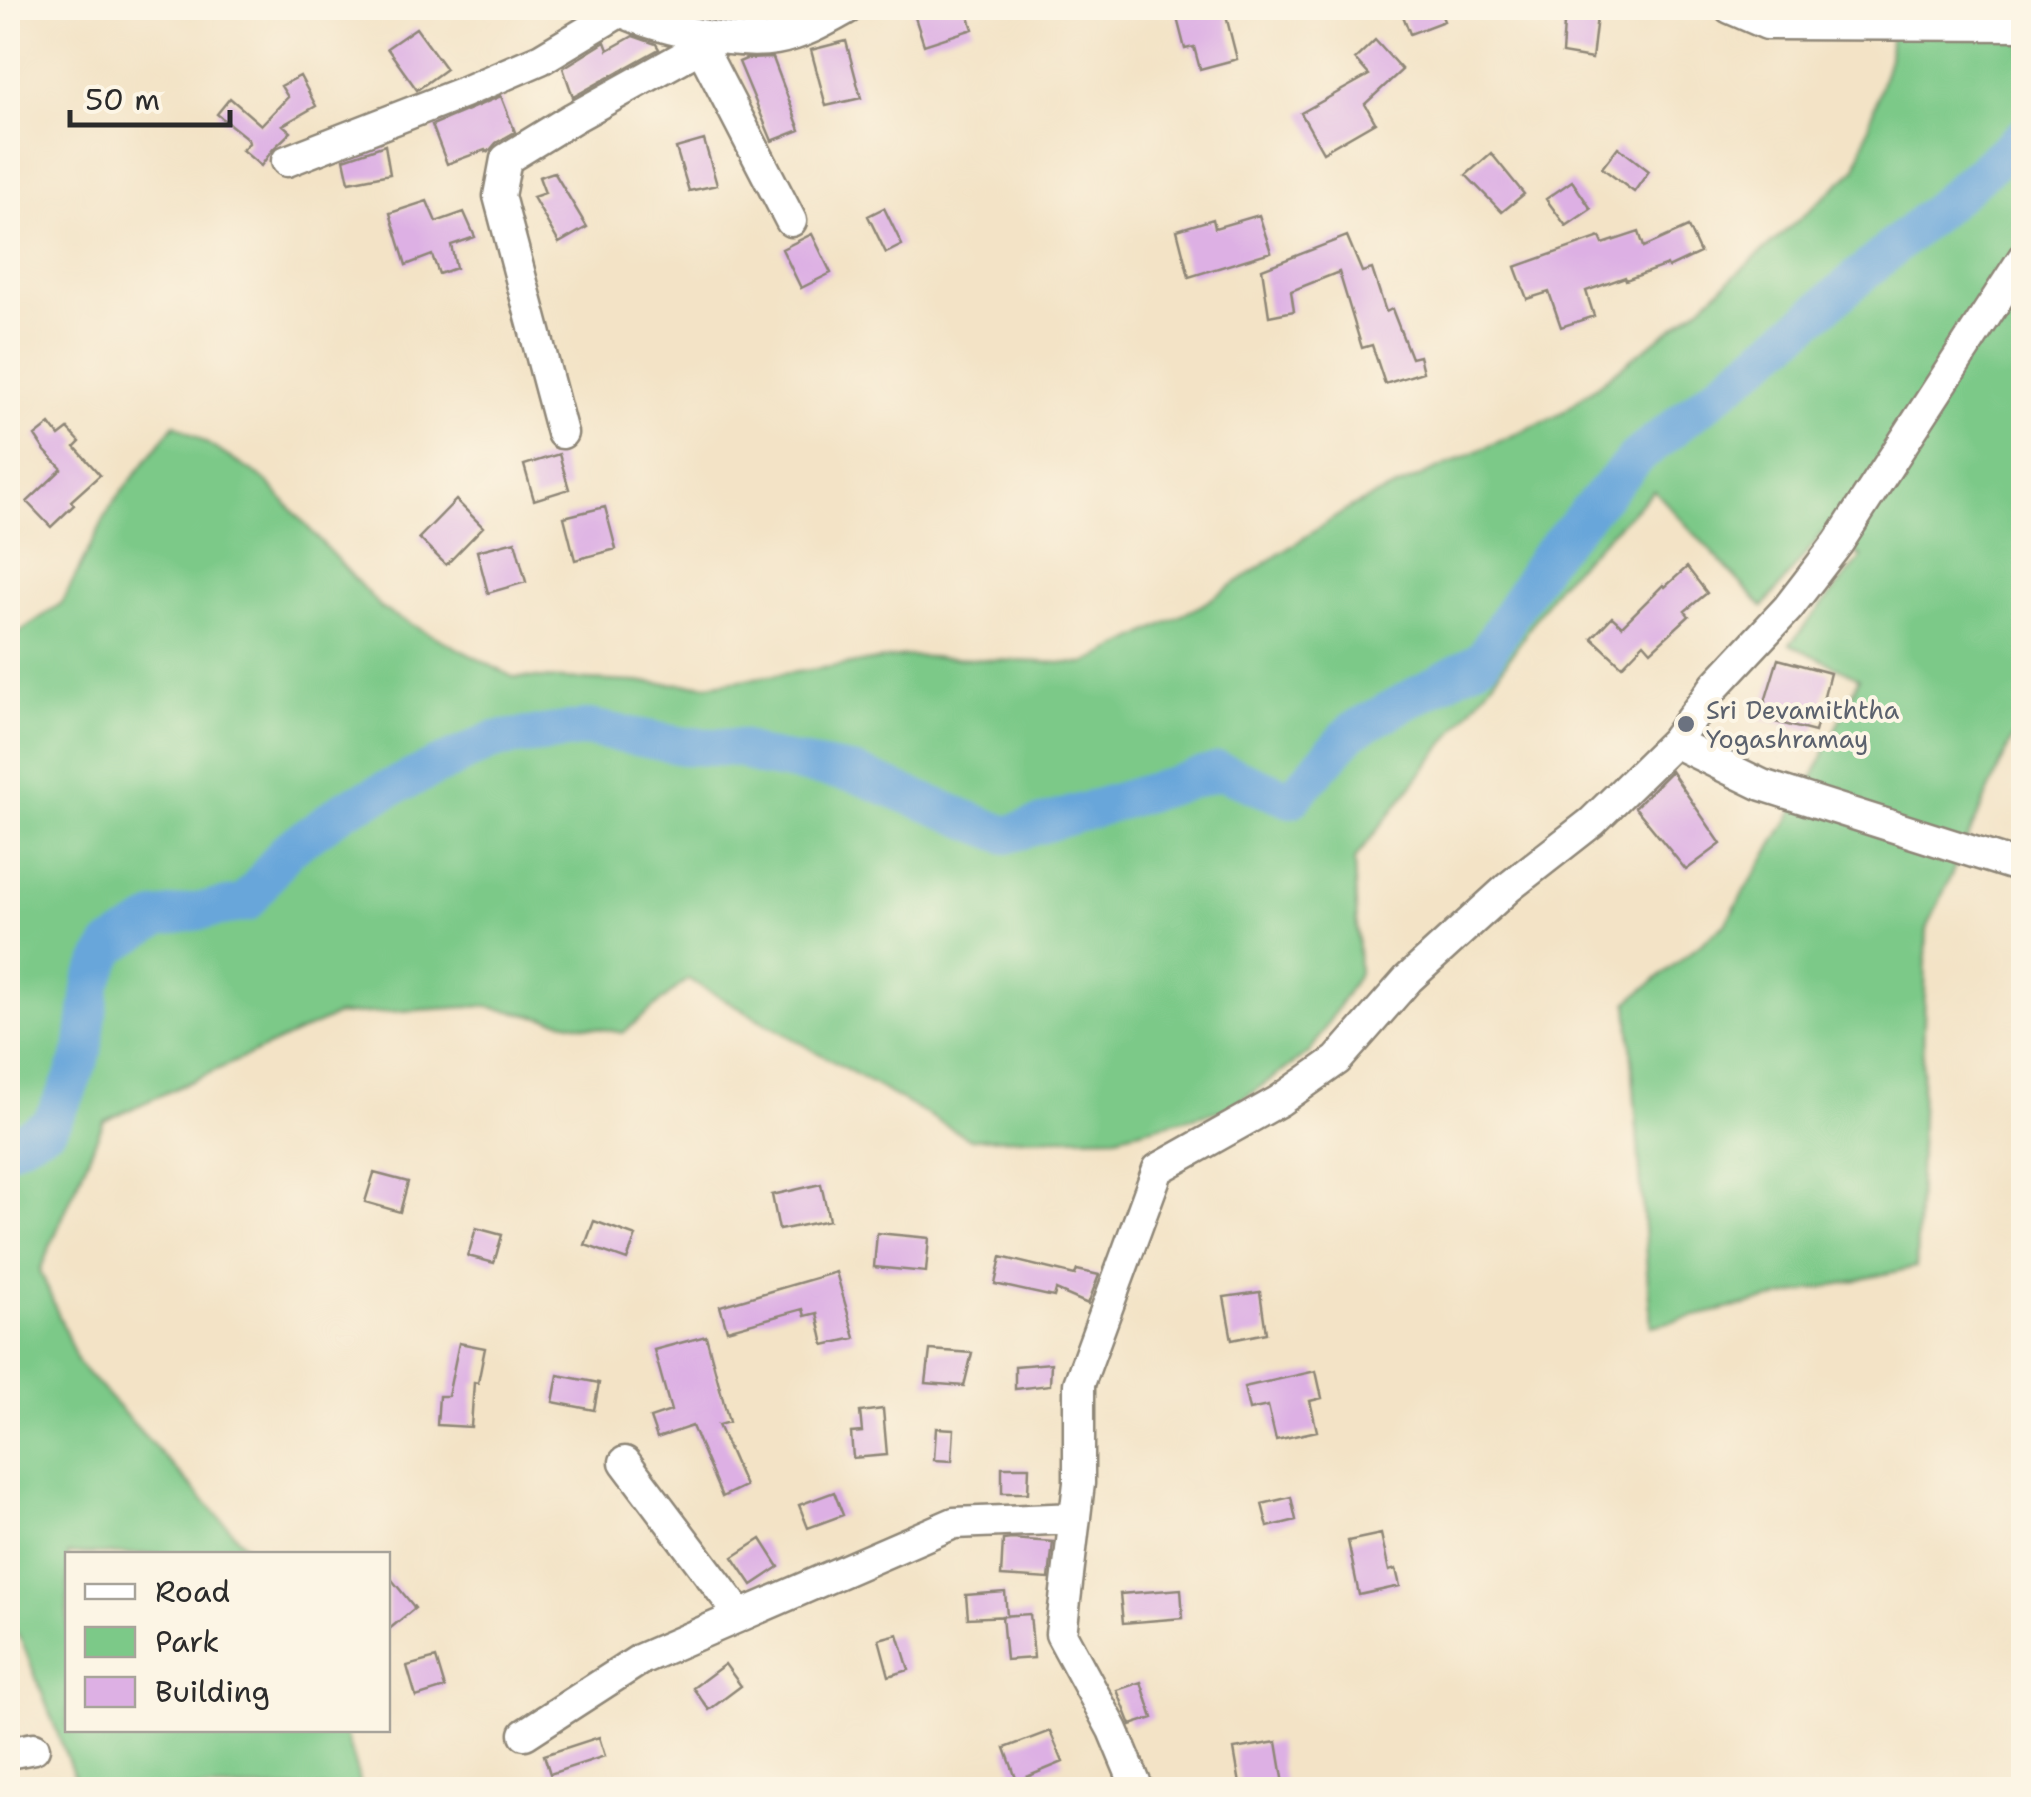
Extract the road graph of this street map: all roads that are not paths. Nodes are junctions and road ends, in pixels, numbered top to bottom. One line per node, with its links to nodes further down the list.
1 (848, 8): 5 (street)
2 (1730, 8): 4 (street)
3 (618, 9): 5 (street); 6 (street)
4 (2024, 25)
5 (708, 42): 7 (street); 9 (street)
6 (287, 161)
7 (791, 222)
8 (2024, 257): 10 (street)
9 (562, 433)
10 (1674, 742): 11 (street); 13 (street)
11 (2024, 868)
12 (625, 1462): 14 (street)
13 (1075, 1518): 14 (street); 16 (street)
14 (740, 1615): 15 (street)
15 (525, 1734)
16 (1138, 1790)

